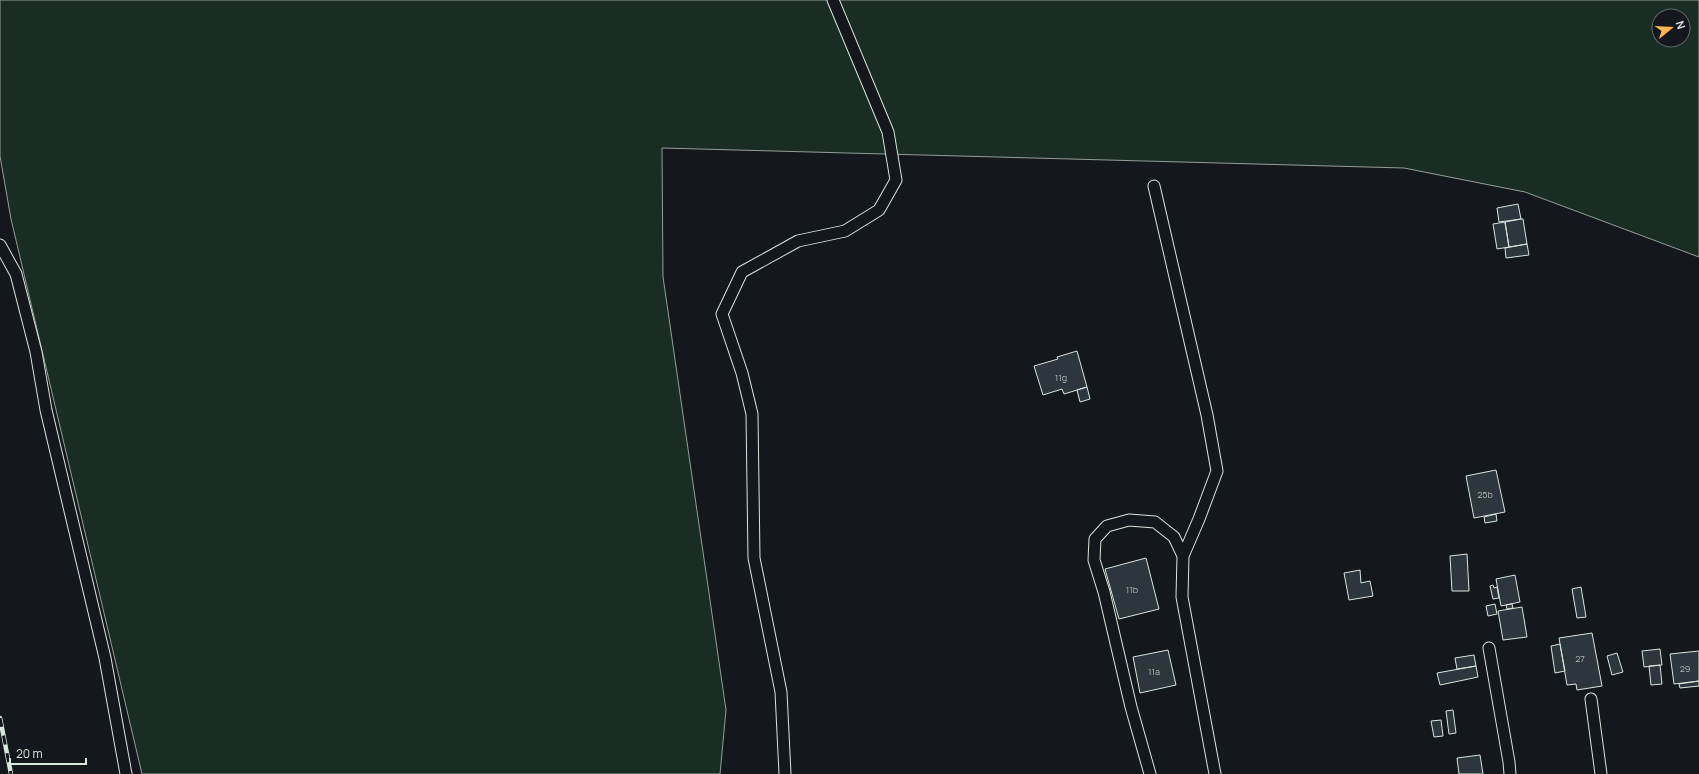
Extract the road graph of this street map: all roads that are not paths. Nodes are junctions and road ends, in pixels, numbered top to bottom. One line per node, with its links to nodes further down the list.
1 (833, 0): 8 (lane)
2 (1154, 186): 4 (lane)
3 (0, 245): 7 (lane)
4 (1183, 556): 9 (lane); 10 (lane)
5 (1489, 648): 11 (lane)
6 (1591, 699): 12 (lane)
7 (126, 774)
8 (784, 774)
9 (1150, 774)
10 (1215, 774)
11 (1510, 774)
12 (1601, 774)

